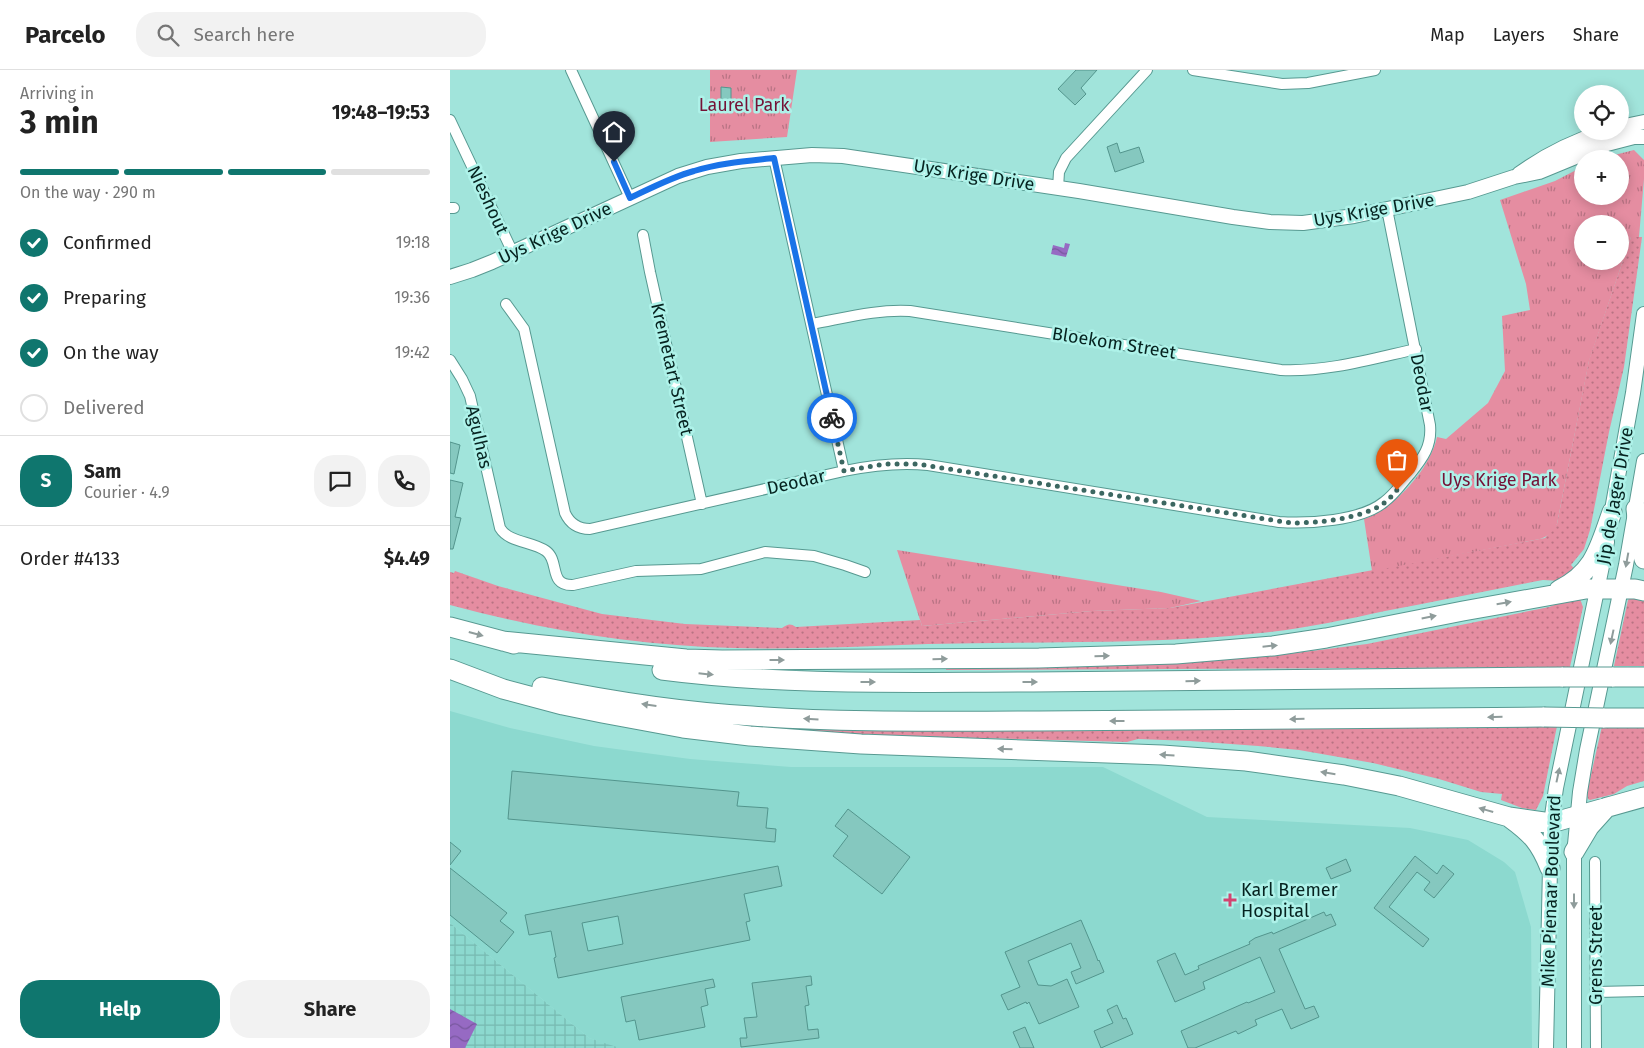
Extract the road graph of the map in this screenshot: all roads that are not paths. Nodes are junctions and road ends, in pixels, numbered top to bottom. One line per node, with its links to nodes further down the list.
1 (571, 70): 13 (street)
2 (1147, 70): 12 (street)
3 (1193, 70): 4 (street)
4 (1370, 70)
5 (450, 120): 16 (street, Nieshout)
6 (1644, 122): 7 (street)
7 (1629, 125)
8 (1644, 137): 11 (street, Uys Krige Drive)
9 (1581, 140): 11 (street, Uys Krige Drive)
10 (774, 158): 12 (street, Uys Krige Drive); 13 (street, Uys Krige Drive); 20 (street)
11 (1514, 177): 14 (street, Uys Krige Drive)
12 (1058, 188): 14 (street, Uys Krige Drive)
13 (630, 198): 16 (street, Uys Krige Drive)
14 (1387, 209): 21 (street, Deodar)
15 (643, 235): 25 (street, Kremetart Street)
16 (513, 253): 17 (street, Uys Krige Drive)
17 (450, 277)
18 (506, 304): 25 (street, Deodar)
19 (1644, 314): 27 (street, Jip de Jager Drive)
20 (812, 324): 21 (street, Bloekom Street); 24 (street)
21 (1416, 349): 24 (street, Deodar)
22 (450, 360): 29 (street, Agulhas)
23 (1644, 461): 26 (street, Jip de Jager Drive)
24 (844, 471): 25 (street, Deodar)
25 (702, 504)
26 (1636, 509): 28 (highway); 31 (street, Jip de Jager Drive, one-way to 31)
27 (1612, 512): 30 (street, Jip de Jager Drive); 33 (highway)
28 (1644, 559)
29 (865, 572)
30 (1598, 589): 31 (highway); 33 (highway); 44 (street, Mike Pienaar Boulevard, one-way to 30)
31 (1622, 589): 32 (highway); 42 (street, Mike Pienaar Boulevard, one-way to 42)
32 (1644, 591)
33 (1544, 597): 35 (highway, one-way to 33)
34 (450, 627): 35 (highway, one-way to 35)
35 (502, 641): 38 (highway, one-way to 38, bridge)
36 (450, 664): 39 (highway, one-way to 36, bridge)
37 (450, 670): 43 (highway, one-way to 37)
38 (1644, 677)
39 (1644, 718)
40 (1644, 797): 41 (highway)
41 (1606, 807): 42 (highway); 45 (highway)
42 (1578, 816): 44 (highway); 45 (street, Mike Pienaar Boulevard)
43 (1509, 817): 44 (highway); 47 (highway)
44 (1551, 823): 47 (street, Mike Pienaar Boulevard)
45 (1574, 852): 51 (street, Mike Pienaar Boulevard, one-way to 51)
46 (1595, 862): 49 (street, Grens Street)
47 (1550, 868): 50 (street, Mike Pienaar Boulevard)
48 (1644, 991): 49 (street)
49 (1596, 992): 52 (street, Grens Street)
50 (1546, 1048)
51 (1574, 1048)
52 (1596, 1048)

